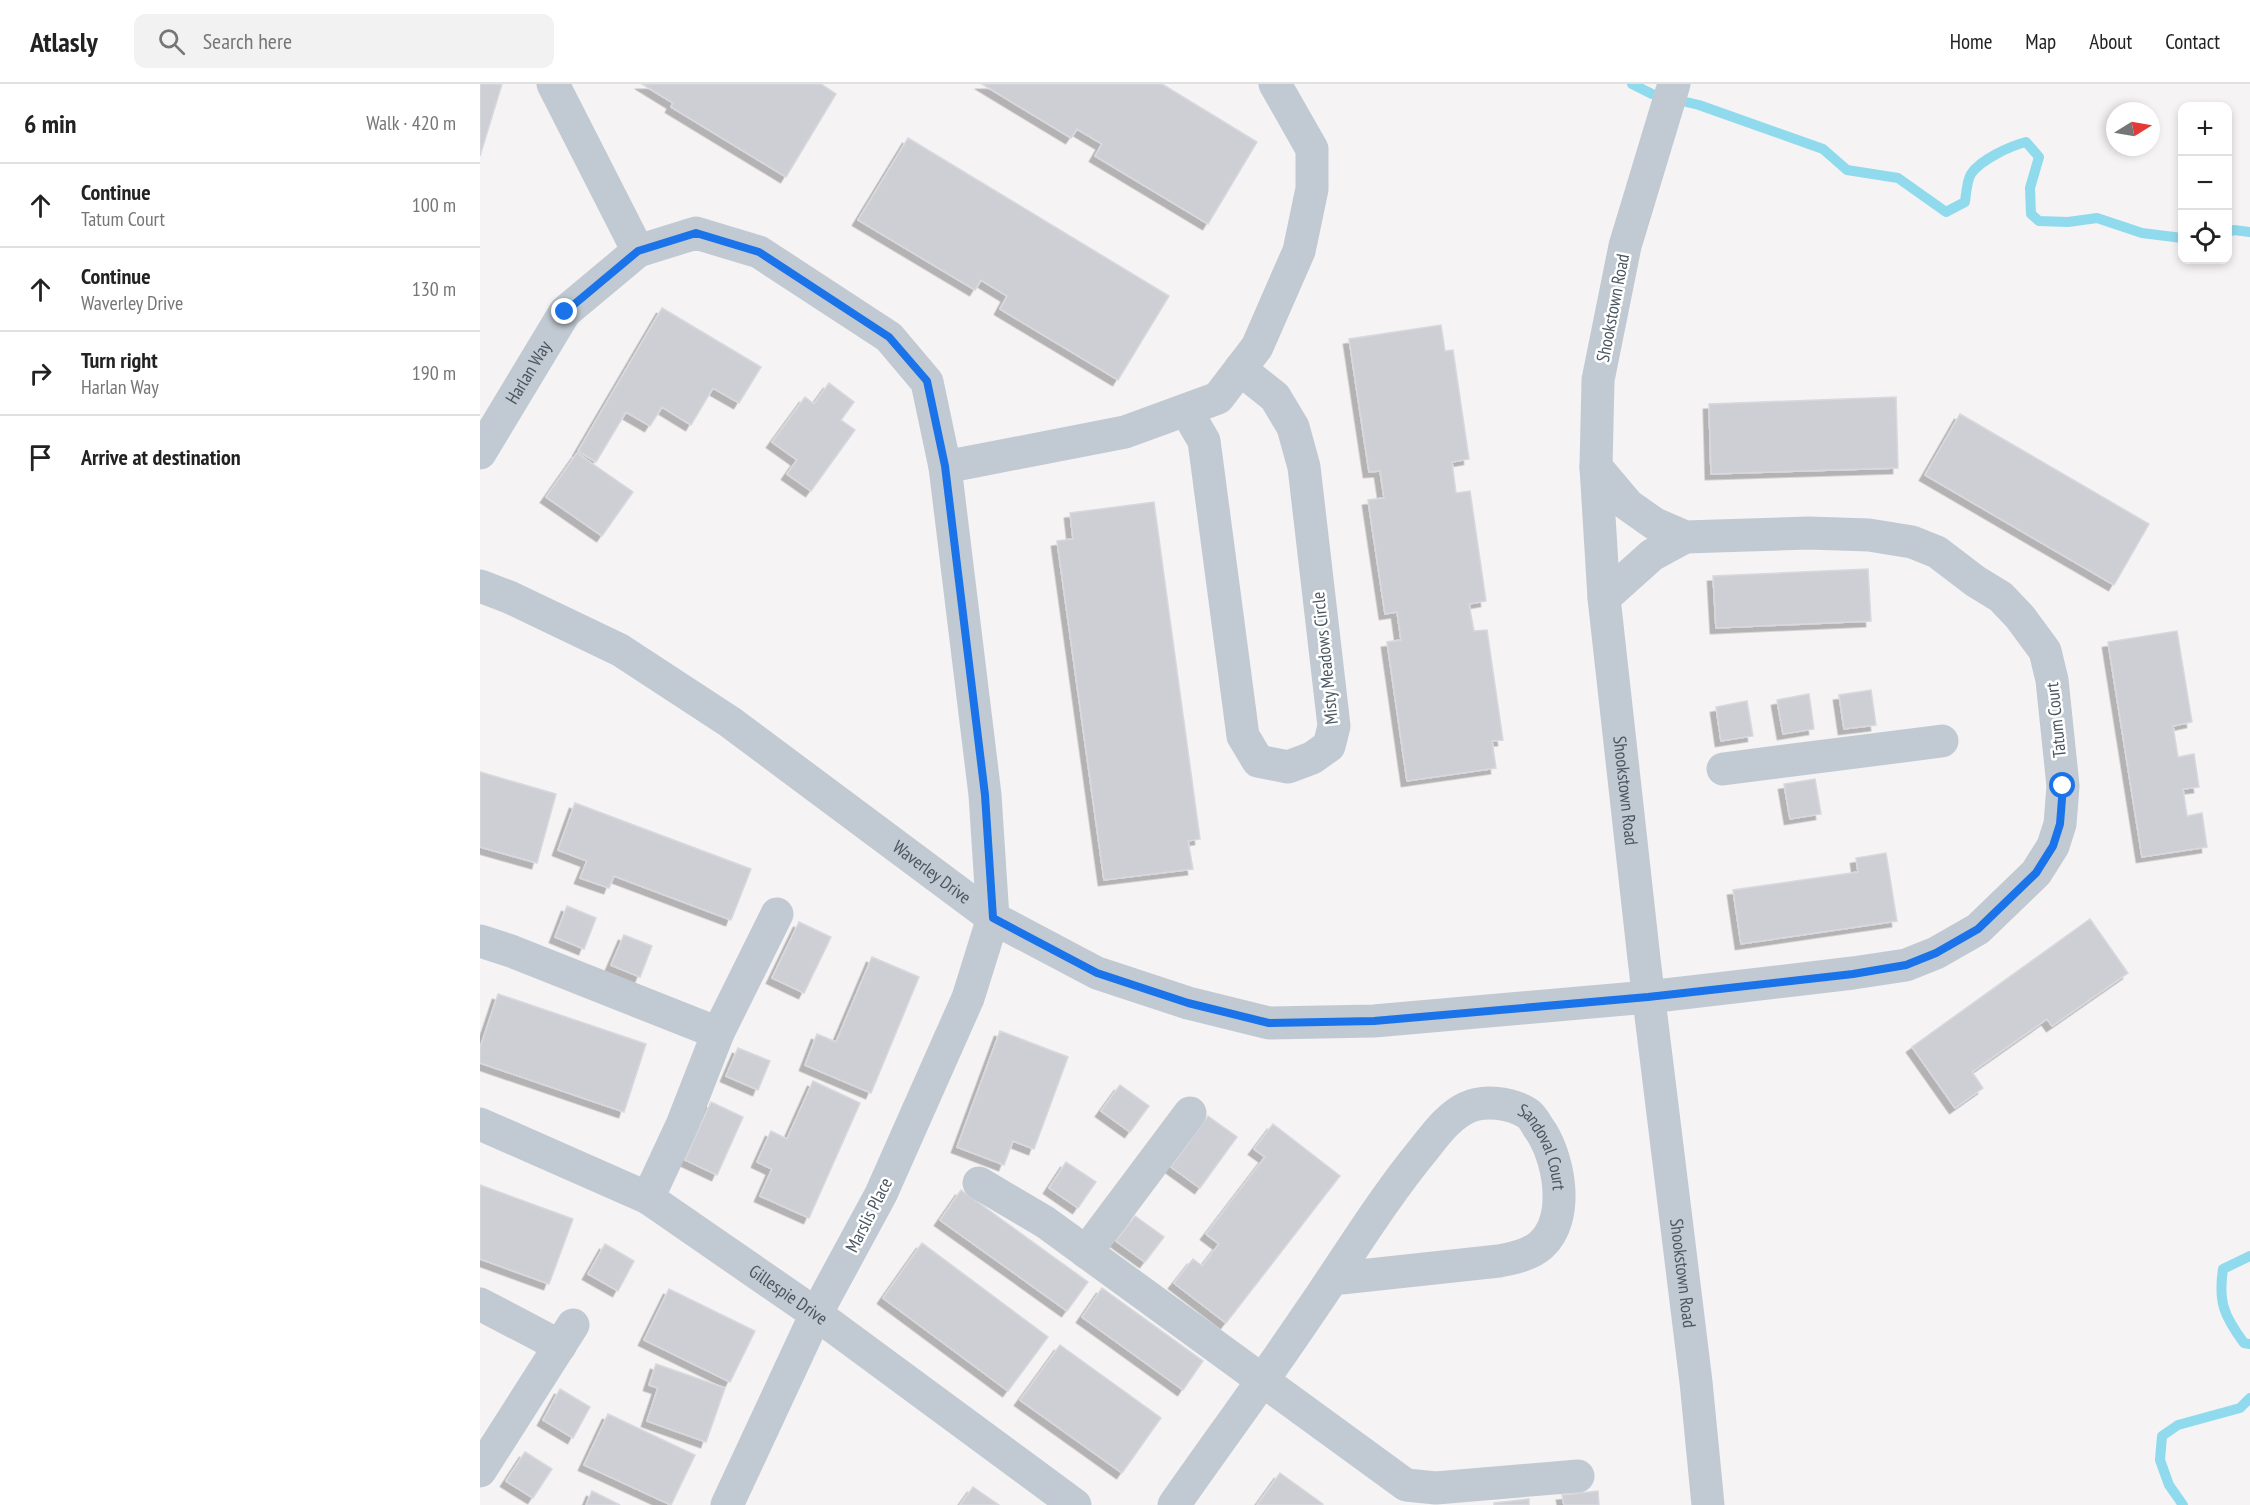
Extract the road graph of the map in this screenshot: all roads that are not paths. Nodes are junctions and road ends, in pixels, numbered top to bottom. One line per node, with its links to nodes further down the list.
1 (553, 84): 4 (street)
2 (1275, 84): 5 (street)
3 (1674, 84): 9 (street, Shookstown Road)
4 (638, 251): 7 (street, Harlan Way); 8 (street, Harlan Way)
5 (1240, 369): 6 (street); 6 (street, Misty Meadows Circle)
6 (1186, 410): 8 (street)
7 (480, 453)
8 (945, 466): 16 (street, Harlan Way)
9 (1596, 467): 10 (street, Tatum Court); 12 (street, Shookstown Road)
10 (1685, 537): 12 (street, Tatum Court); 18 (street, Tatum Court)
11 (480, 586): 16 (street, Waverley Drive)
12 (1604, 598): 18 (street, Shookstown Road)
13 (1942, 741): 14 (street)
14 (1723, 769)
15 (777, 914): 19 (street)
16 (993, 918): 18 (street, Waverley Drive); 27 (street, Marslis Place)
17 (480, 941): 19 (street)
18 (1648, 997): 34 (street, Shookstown Road)
19 (718, 1033): 23 (street)
20 (1190, 1113): 24 (street)
21 (480, 1124): 23 (street, Gillespie Drive)
22 (979, 1183): 24 (street)
23 (648, 1198): 27 (street, Gillespie Drive)
24 (1086, 1252): 28 (street)
25 (1332, 1279): 25 (street, Sandoval Court); 28 (street, Sandoval Court)
26 (480, 1304): 29 (street)
27 (816, 1314): 31 (street, Marslis Place); 32 (street, Gillespie Drive)
28 (1262, 1380): 30 (street); 33 (street, Sandoval Court)
29 (480, 1471)
30 (1578, 1476)
31 (727, 1505)
32 (1075, 1505)
33 (1174, 1505)
34 (1708, 1505)

